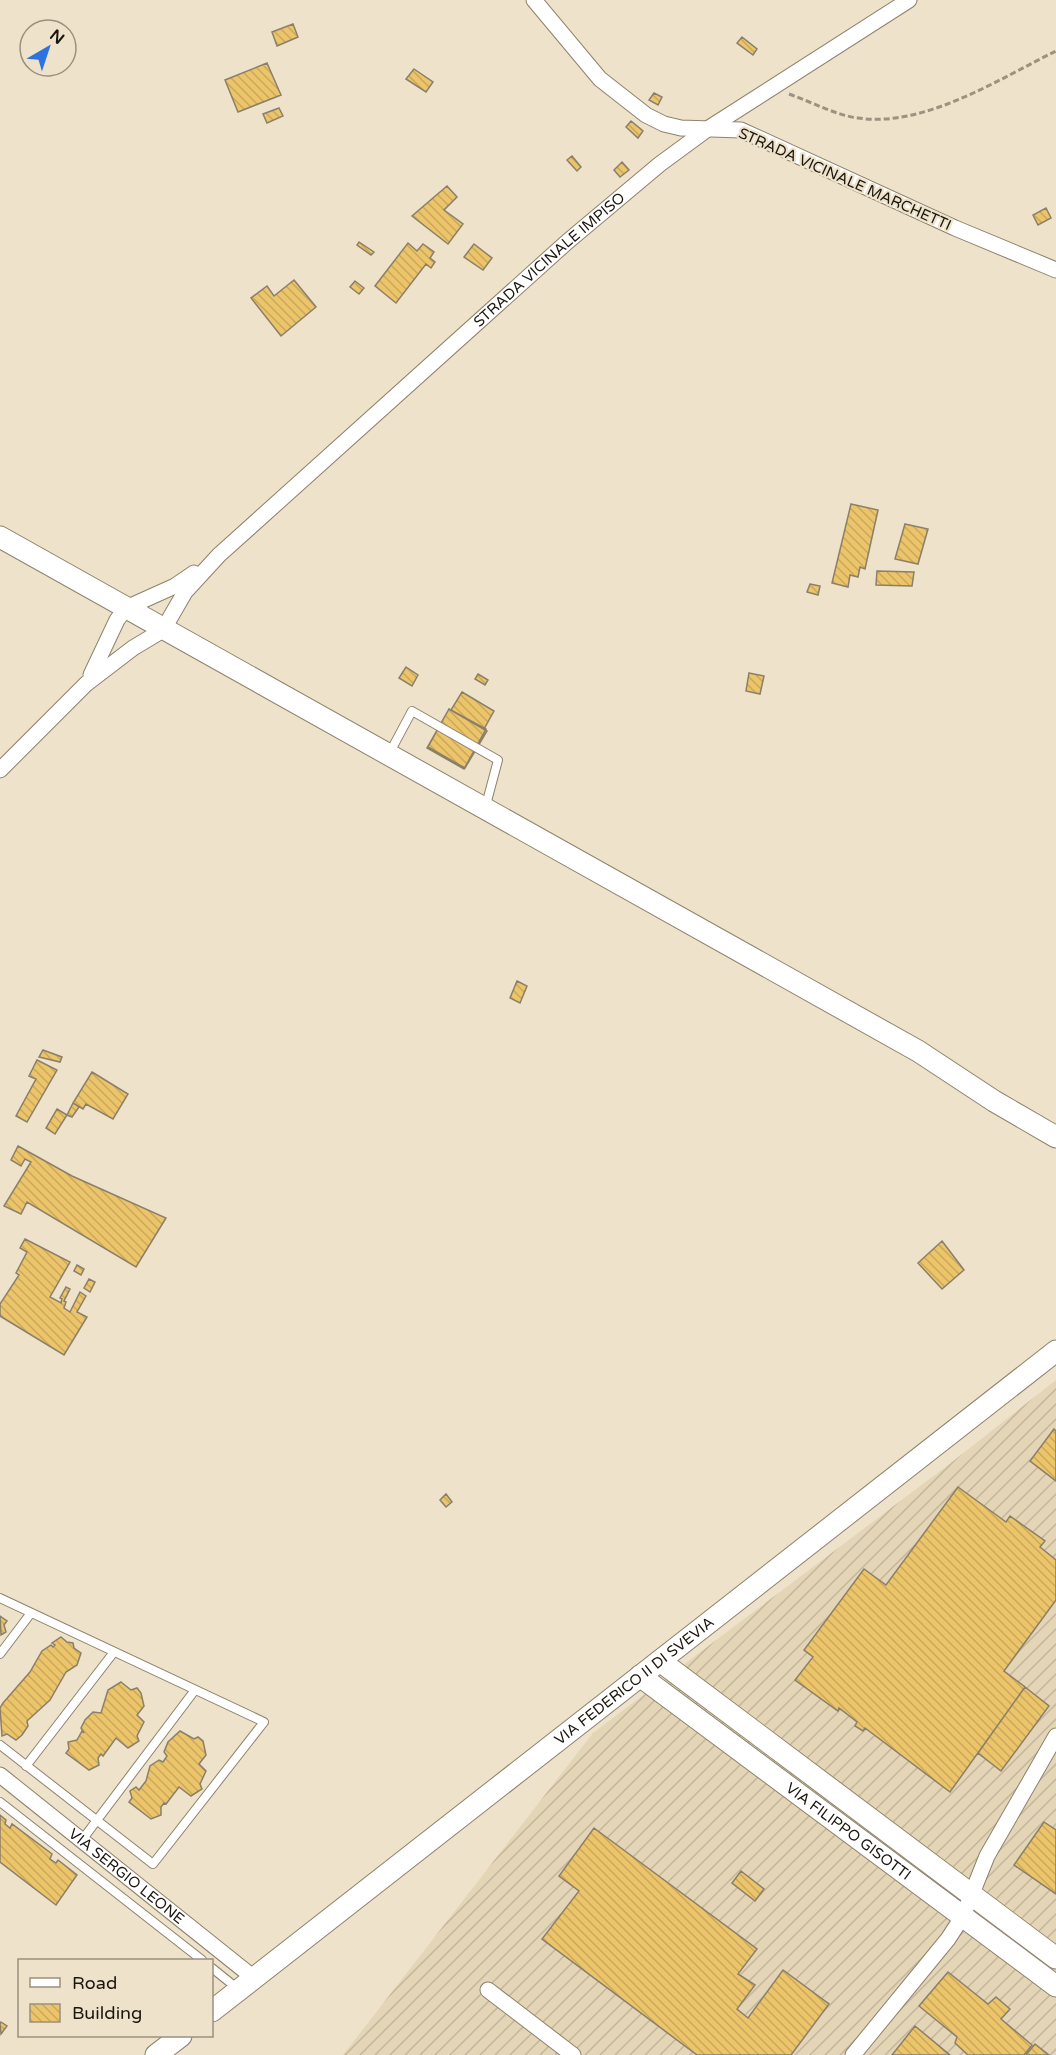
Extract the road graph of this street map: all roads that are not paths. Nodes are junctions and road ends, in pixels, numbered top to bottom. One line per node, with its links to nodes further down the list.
1 (534, 0): 3 (street, STRADA VICINALE MARCHETTI)
2 (909, 0): 3 (street, STRADA VICINALE IMPISO)
3 (709, 128): 4 (street, STRADA VICINALE MARCHETTI); 6 (street, STRADA VICINALE IMPISO)
4 (1056, 270)
5 (0, 537): 7 (main road)
6 (219, 555): 7 (street); 8 (street)
7 (126, 608): 8 (main road); 9 (street)
8 (163, 630): 9 (street); 10 (main road)
9 (86, 684): 11 (street)
10 (388, 755): 12 (main road); 12 (lane)
11 (0, 770)
12 (484, 808): 13 (main road)
13 (918, 1051): 14 (main road); 15 (main road)
14 (1056, 1120)
15 (1056, 1137)
16 (1056, 1351): 21 (main road, VIA FEDERICO II DI SVEVIA)
17 (0, 1598): 18 (lane)
18 (31, 1613): 19 (lane); 20 (lane)
19 (114, 1652): 23 (lane); 26 (lane)
20 (0, 1654)
21 (660, 1661): 22 (main road, VIA FEDERICO II DI SVEVIA); 31 (main road, VIA FILIPPO GISOTTI)
22 (640, 1676): 32 (main road, VIA FILIPPO GISOTTI); 36 (main road, VIA FEDERICO II DI SVEVIA)
23 (195, 1690): 29 (lane); 29 (lane)
24 (1056, 1736): 31 (street)
25 (0, 1745): 26 (lane)
26 (26, 1766): 29 (lane)
27 (0, 1775): 30 (street, VIA SERGIO LEONE)
28 (0, 1802): 34 (lane)
29 (97, 1820): 30 (lane)
30 (82, 1840): 36 (street, VIA SERGIO LEONE)
31 (971, 1895): 32 (street); 33 (main road, VIA FILIPPO GISOTTI)
32 (963, 1916): 37 (main road, VIA FILIPPO GISOTTI); 43 (street)
33 (1056, 1958)
34 (201, 1959)
35 (213, 1968): 36 (lane)
36 (247, 1984): 39 (main road, VIA FEDERICO II DI SVEVIA)
37 (1056, 1986)
38 (488, 1990): 41 (street)
39 (213, 2010)
40 (180, 2037): 42 (main road)
41 (567, 2053)
42 (156, 2055)
43 (853, 2055)

